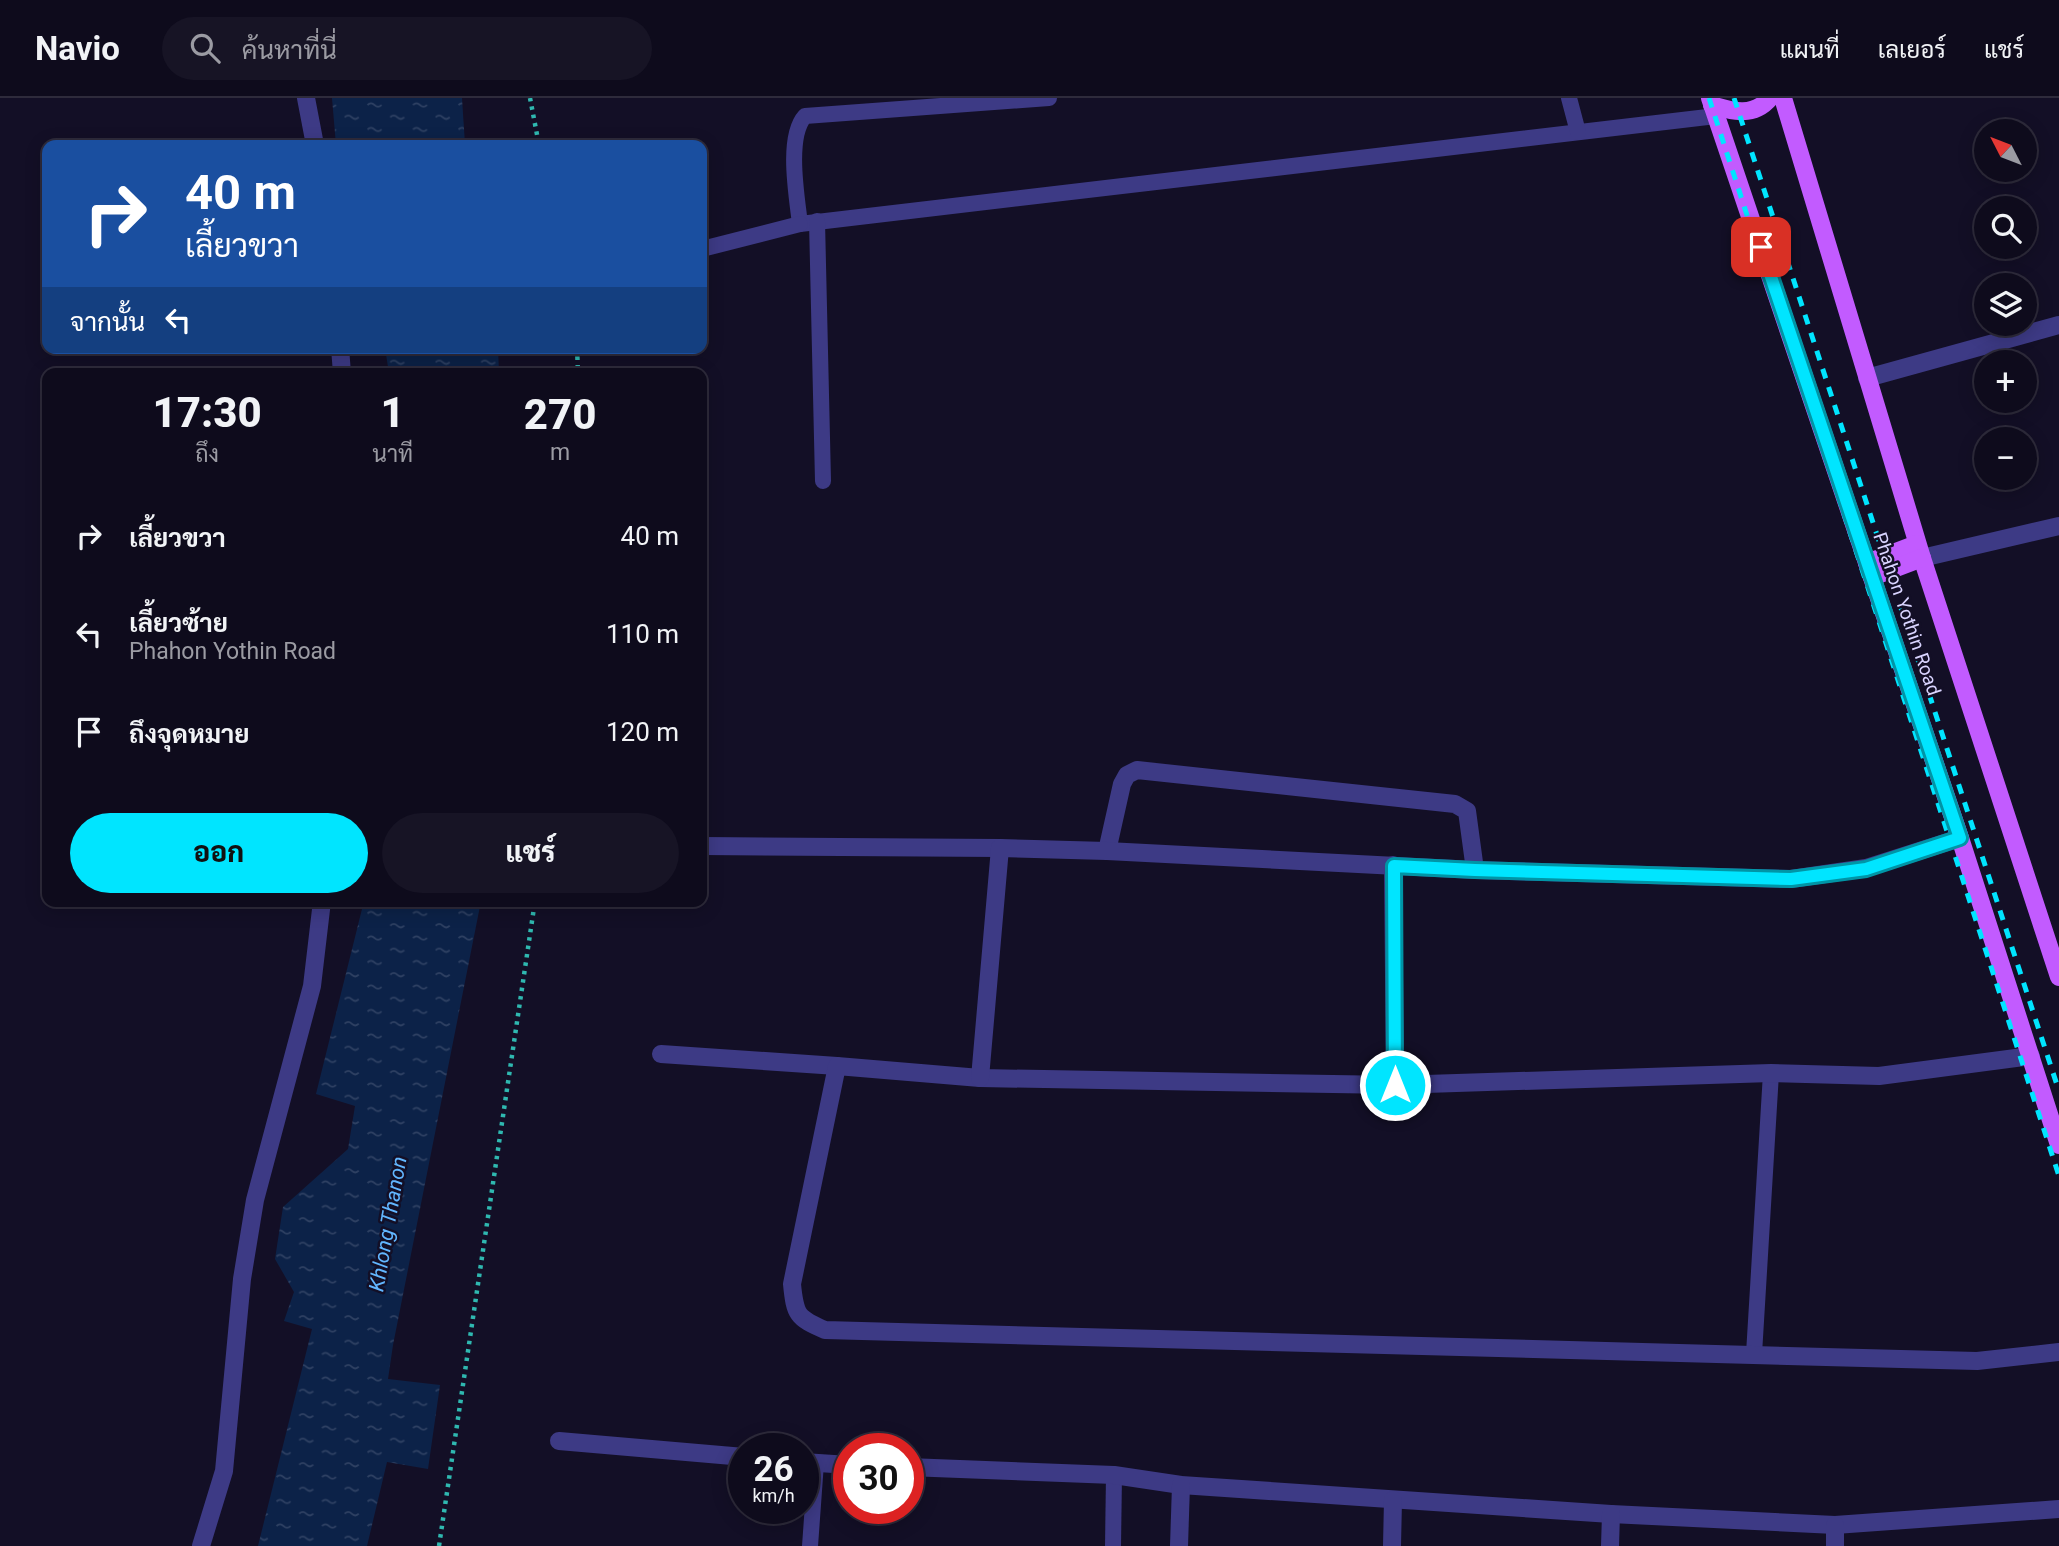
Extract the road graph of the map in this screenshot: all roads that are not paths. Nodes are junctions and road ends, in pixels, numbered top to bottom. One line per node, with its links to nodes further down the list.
1 (306, 98): 8 (street)
2 (1049, 98): 9 (lane)
3 (1569, 98): 7 (lane)
4 (1770, 98): 6 (main road)
5 (1783, 98): 12 (main road, Phahon Yothin Road)
6 (1713, 106): 7 (lane); 16 (main road, Phahon Yothin Road)
7 (1578, 132): 9 (lane)
8 (314, 140)
9 (808, 223): 10 (lane); 13 (lane)
10 (707, 248)
11 (2059, 325): 12 (street)
12 (1867, 378): 15 (main road, Phahon Yothin Road)
13 (823, 481)
14 (2059, 526): 15 (street)
15 (1920, 551): 16 (main road); 24 (main road, Phahon Yothin Road)
16 (1870, 570): 17 (main road, Phahon Yothin Road)
17 (1960, 838): 22 (street); 27 (main road, Phahon Yothin Road)
18 (707, 846): 19 (street)
19 (1000, 848): 20 (street); 30 (street)
20 (1107, 851): 21 (street); 22 (street)
21 (1394, 866): 22 (street); 31 (street)
22 (1475, 870)
23 (321, 907): 45 (street)
24 (2053, 940): 25 (main road, Phahon Yothin Road)
25 (2059, 976)
26 (661, 1054): 28 (street)
27 (2031, 1056): 29 (street); 32 (main road, Phahon Yothin Road)
28 (837, 1066): 30 (street); 34 (street)
29 (1771, 1073): 31 (street); 34 (lane)
30 (981, 1078): 31 (street)
31 (1395, 1085)
32 (2059, 1145)
33 (2059, 1352): 34 (street)
34 (1754, 1354)
35 (559, 1441): 36 (street)
36 (728, 1456)
37 (924, 1468): 38 (street)
38 (1114, 1475): 39 (street); 47 (lane)
39 (1181, 1485): 40 (street); 48 (street)
40 (1393, 1500): 42 (street); 49 (street)
41 (2059, 1508): 44 (street)
42 (1611, 1514): 44 (street); 50 (street)
43 (810, 1524): 46 (lane)
44 (1835, 1525): 51 (street)
45 (201, 1546)
46 (810, 1546)
47 (1113, 1546)
48 (1179, 1546)
49 (1392, 1546)
50 (1610, 1546)
51 (1835, 1546)

